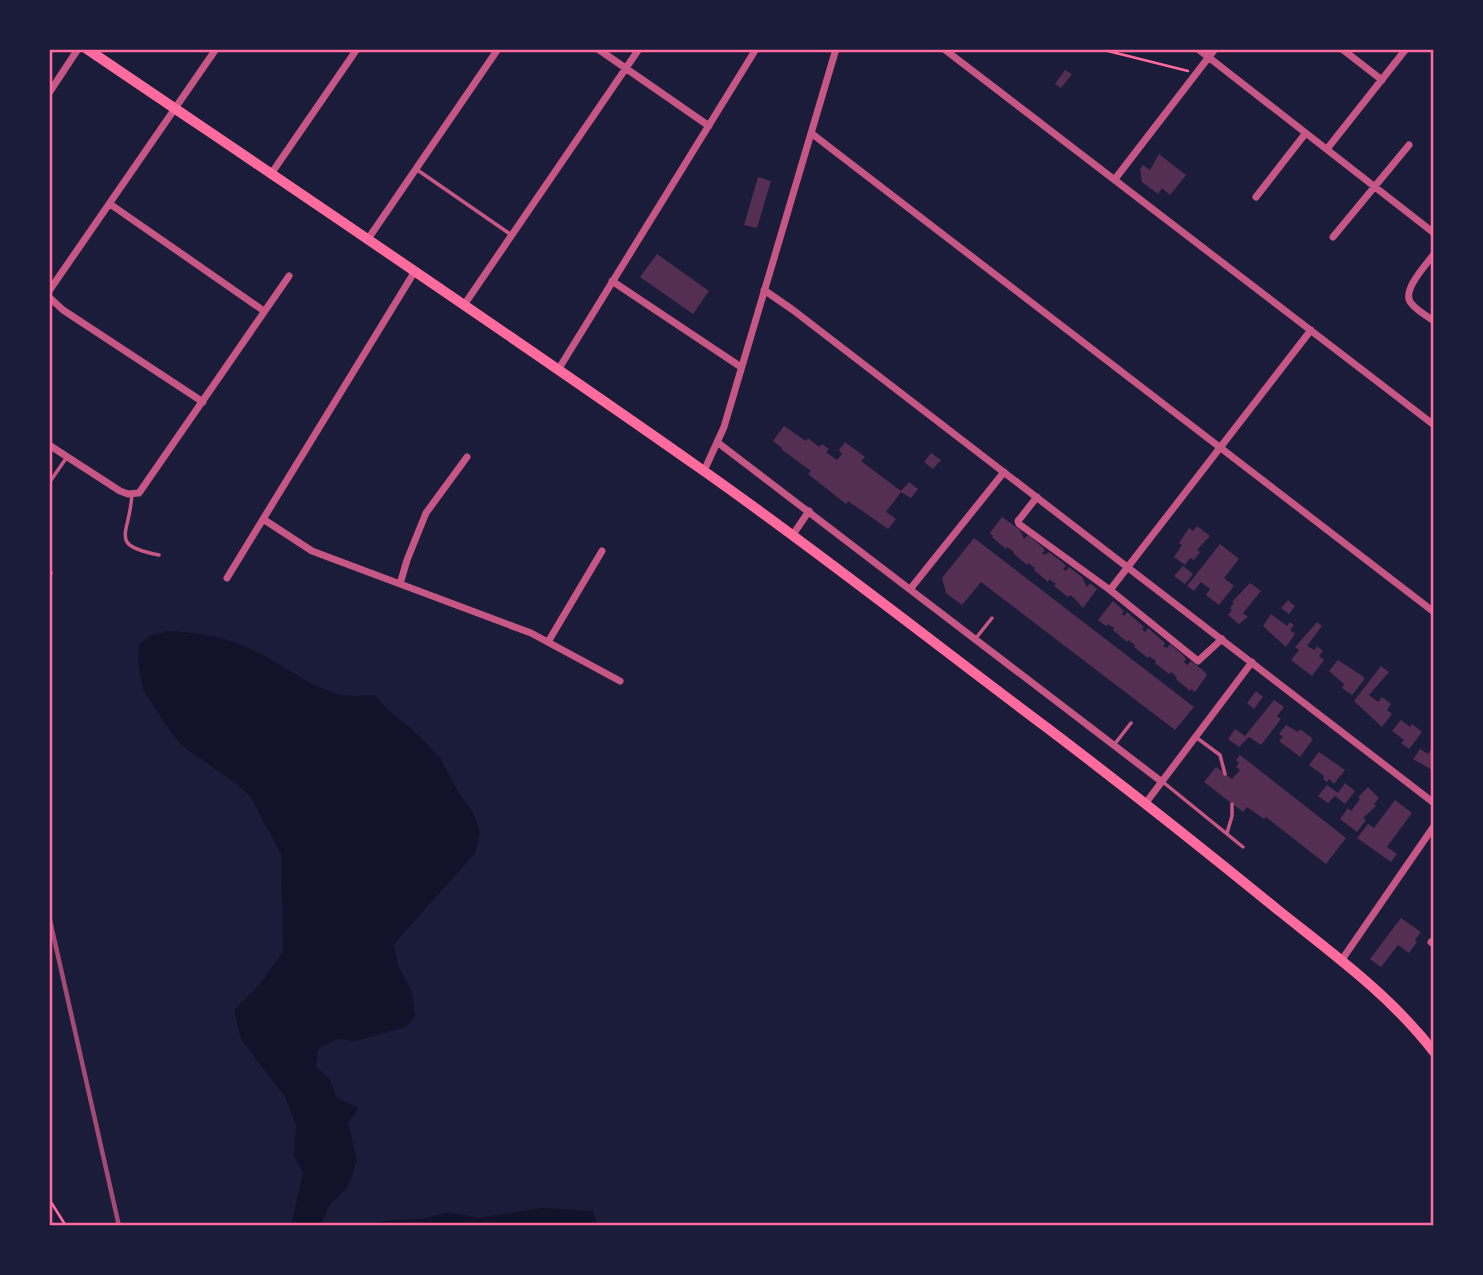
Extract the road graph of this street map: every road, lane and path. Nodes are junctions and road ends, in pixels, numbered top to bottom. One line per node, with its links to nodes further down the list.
1 (78, 49): 20 (street)
2 (86, 49): 21 (main road)
3 (216, 49): 21 (street)
4 (357, 49): 28 (street)
5 (498, 49): 27 (street)
6 (598, 49): 17 (street)
7 (639, 49): 17 (street)
8 (756, 49): 22 (street)
9 (836, 49): 23 (street)
10 (944, 49): 29 (street)
11 (1100, 49): 18 (path)
12 (1198, 49): 16 (street)
13 (1215, 49): 16 (street)
14 (1342, 49): 19 (street)
15 (1406, 49): 19 (street)
16 (1209, 58): 18 (street); 24 (street)
17 (626, 68): 22 (street); 34 (street)
18 (1198, 73): 29 (street)
19 (1382, 80): 26 (street)
20 (49, 93)
21 (175, 109): 28 (main road); 32 (street)
22 (709, 126): 40 (street)
23 (811, 132): 41 (street); 54 (street)
24 (1305, 134): 26 (street); 31 (street)
25 (1409, 145): 30 (street)
26 (1327, 149): 30 (street)
27 (416, 169): 34 (lane); 36 (street)
28 (271, 173): 36 (main road)
29 (1115, 179): 47 (street)
30 (1375, 187): 33 (street); 35 (street)
31 (1256, 197)
32 (110, 204): 42 (street); 45 (street)
33 (1434, 233)
34 (512, 235): 44 (street)
35 (1333, 237)
36 (368, 239): 38 (main road)
37 (1434, 254): 46 (street)
38 (415, 271): 44 (main road); 63 (street)
39 (289, 276): 45 (street)
40 (612, 281): 48 (street); 49 (street)
41 (764, 290): 48 (street); 58 (street)
42 (49, 291)
43 (49, 297): 50 (street)
44 (464, 305): 49 (main road)
45 (264, 311): 50 (street)
46 (1434, 321)
47 (1311, 330): 51 (street); 54 (street)
48 (741, 367): 52 (street)
49 (558, 370): 57 (main road)
50 (203, 402): 60 (street)
51 (1434, 425)
52 (717, 442): 57 (street); 62 (street)
53 (49, 445): 55 (street)
54 (1220, 447): 67 (street); 72 (street)
55 (67, 457): 59 (lane); 60 (street)
56 (467, 457): 69 (street)
57 (704, 471): 64 (main road)
58 (1004, 472): 61 (street); 70 (street)
59 (49, 483)
60 (132, 494): 66 (lane)
61 (1037, 497): 67 (street); 71 (street)
62 (809, 511): 64 (street); 70 (street)
63 (262, 519): 68 (street); 69 (street)
64 (792, 536): 85 (main road)
65 (602, 551): 76 (street)
66 (159, 555)
67 (1128, 567): 71 (street); 75 (street)
68 (227, 578)
69 (400, 584): 76 (street)
70 (911, 588): 74 (street)
71 (1110, 590): 75 (street)
72 (1434, 612)
73 (992, 618): 74 (lane)
74 (976, 638): 81 (street)
75 (1222, 639): 77 (street)
76 (548, 642): 78 (street)
77 (1252, 662): 80 (street); 84 (street)
78 (620, 681)
79 (1130, 723): 81 (lane)
80 (1195, 737): 82 (lane); 83 (street)
81 (1113, 746): 83 (street)
82 (1225, 774)
83 (1162, 782): 85 (street); 88 (lane)
84 (1434, 803)
85 (1145, 804): 90 (main road)
86 (1232, 804): 88 (lane)
87 (1434, 826): 90 (street)
88 (1227, 834): 89 (lane)
89 (1242, 847)
90 (1341, 961): 91 (main road)
91 (1434, 1052)
92 (49, 1199): 93 (path)
93 (66, 1226)

